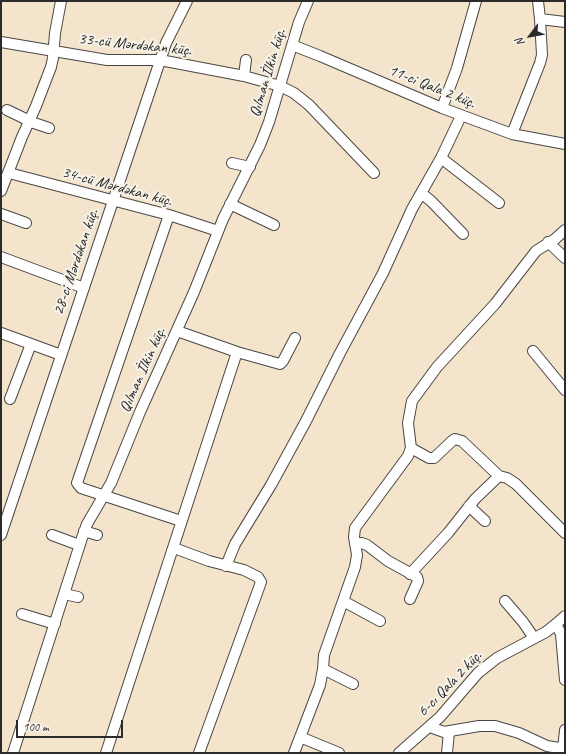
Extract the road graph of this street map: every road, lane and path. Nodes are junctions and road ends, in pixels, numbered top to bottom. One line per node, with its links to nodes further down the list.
1 (61, 1): 10 (street)
2 (187, 1): 11 (street, 28-ci Mərdəkan küç.)
3 (308, 1): 9 (street, Qılman İlkin küç.)
4 (476, 1): 15 (street)
5 (538, 1): 6 (street)
6 (540, 19): 7 (street); 20 (street)
7 (565, 22)
8 (1, 42): 10 (street, 33-cü Mərdəkan küç.)
9 (292, 46): 14 (street, Qılman İlkin küç.); 15 (street, 11-ci Qala 2 küç.)
10 (54, 50): 11 (street, 33-cü Mərdəkan küç.); 18 (street)
11 (160, 60): 13 (street, 33-cü Mərdəkan küç.); 29 (street, 28-ci Mərdəkan küç.)
12 (246, 60): 13 (street)
13 (244, 76): 14 (street, 33-cü Mərdəkan küç.)
14 (280, 86): 24 (street, Qılman İlkin küç.); 26 (street, 33-cü Mərdəkan küç.)
15 (442, 108): 17 (street, 11-ci Qala 2 küç.)
16 (7, 110): 18 (street)
17 (462, 116): 20 (street, 11-ci Qala 2 küç.); 22 (street)
18 (29, 120): 19 (street); 25 (street)
19 (49, 128)
20 (512, 134): 21 (street, 11-ci Qala 2 küç.)
21 (565, 144)
22 (441, 158): 28 (street); 30 (street)
23 (232, 163): 24 (street)
24 (250, 167): 31 (street, Qılman İlkin küç.)
25 (9, 173): 27 (street); 29 (street, 34-cü Mərdəkan küç.)
26 (374, 173)
27 (1, 191)
28 (421, 193): 38 (street); 66 (street)
29 (113, 202): 33 (street, 34-cü Mərdəkan küç.); 42 (street, 28-ci Mərdəkan küç.)
30 (499, 203)
31 (230, 204): 35 (street); 37 (street, Qılman İlkin küç.)
32 (1, 214): 34 (street)
33 (169, 215): 37 (street, 34-cü Mərdəkan küç.); 54 (street)
34 (26, 223)
35 (274, 226)
36 (565, 230): 39 (street)
37 (218, 231): 43 (street, Qılman İlkin küç.)
38 (463, 234)
39 (548, 242): 41 (street); 52 (street)
40 (1, 257): 42 (street)
41 (565, 258)
42 (84, 288): 49 (street, 28-ci Mərdəkan küç.)
43 (177, 330): 48 (street); 54 (street, Qılman İlkin küç.)
44 (1, 333): 46 (street)
45 (294, 338): 48 (street)
46 (31, 344): 49 (street); 51 (street)
47 (533, 351): 50 (street)
48 (237, 352): 56 (street)
49 (61, 355): 60 (street, 28-ci Mərdəkan küç.)
50 (564, 385)
51 (10, 399)
52 (411, 448): 53 (street); 63 (street)
53 (499, 476): 55 (street); 59 (street)
54 (104, 496): 56 (street); 58 (street, Qılman İlkin küç.)
55 (469, 506): 57 (street); 67 (street)
56 (181, 521): 65 (street)
57 (485, 521)
58 (84, 531): 62 (street); 64 (street, Qılman İlkin küç.)
59 (565, 533)
60 (1, 535)
61 (52, 535): 64 (street)
62 (97, 535)
63 (355, 542): 67 (street); 71 (street)
64 (79, 544): 68 (street, Qılman İlkin küç.)
65 (174, 548): 66 (street); 89 (street)
66 (226, 566): 90 (street)
67 (410, 574): 70 (street)
68 (64, 594): 69 (street); 76 (street, Qılman İlkin küç.)
69 (78, 597)
70 (410, 599)
71 (343, 600): 75 (street); 80 (street)
72 (506, 601): 78 (street)
73 (22, 614): 76 (street)
74 (565, 616): 77 (street, 6-cı Qala 2 küç.)
75 (380, 621)
76 (55, 624): 88 (street, Qılman İlkin küç.)
77 (556, 624): 78 (street, 6-cı Qala 2 küç.); 79 (street)
78 (534, 638): 83 (street, 6-cı Qala 2 küç.)
79 (564, 649): 81 (street)
80 (323, 669): 82 (street); 86 (street)
81 (565, 680)
82 (353, 684)
83 (430, 727): 85 (street); 93 (street, 6-cı Qala 2 küç.)
84 (565, 730): 87 (street)
85 (449, 732): 87 (street); 94 (street)
86 (300, 737): 91 (street); 92 (street)
87 (564, 749)
88 (13, 753)
89 (106, 753)
90 (199, 753)
91 (294, 753)
92 (339, 753)
93 (399, 753)
94 (448, 753)

